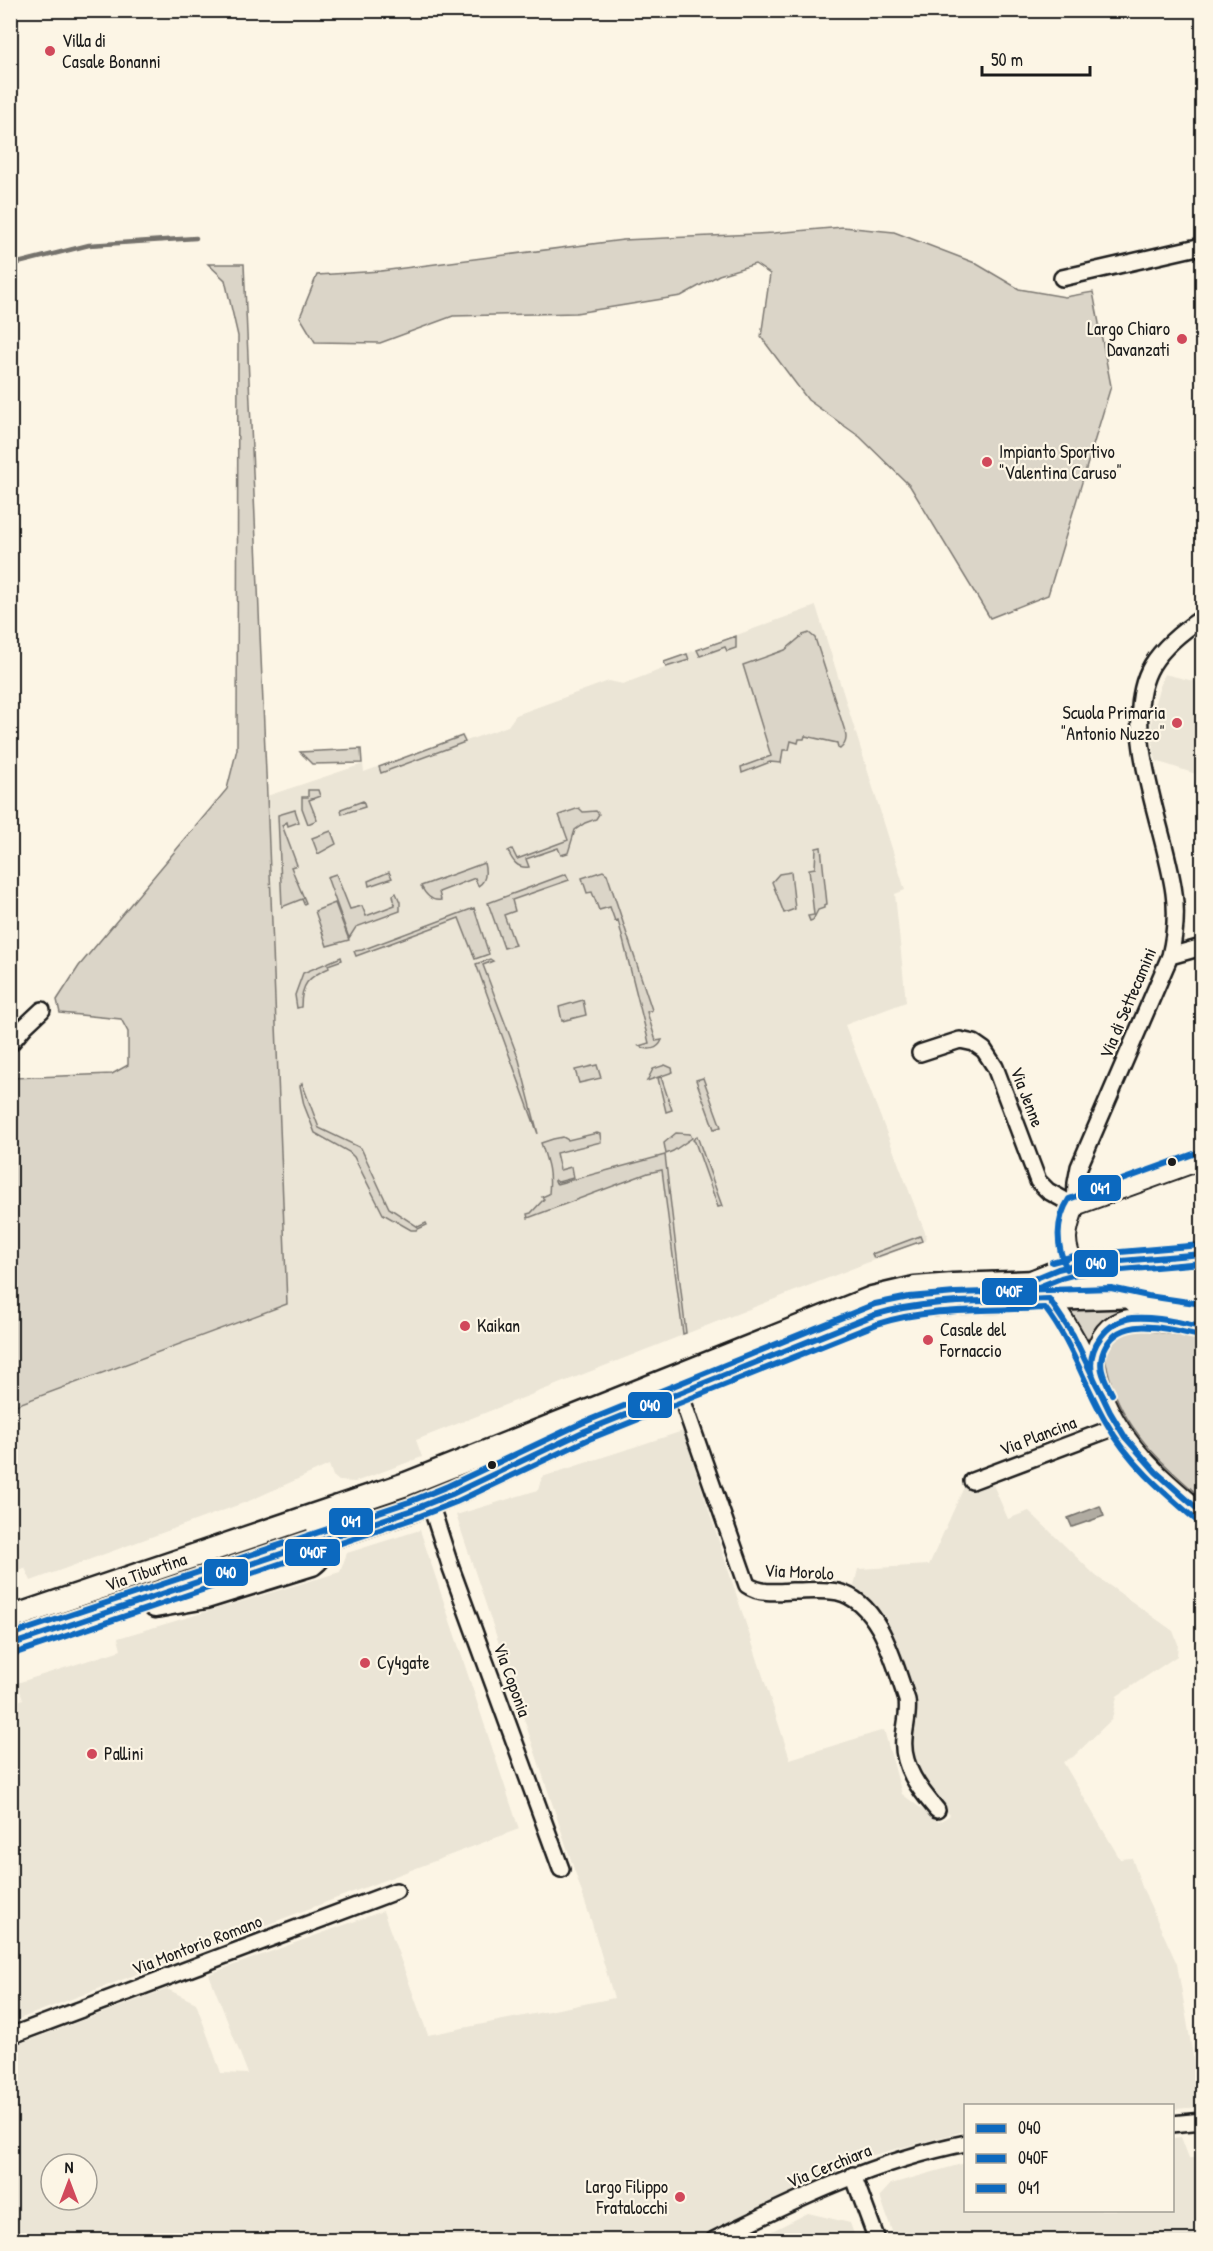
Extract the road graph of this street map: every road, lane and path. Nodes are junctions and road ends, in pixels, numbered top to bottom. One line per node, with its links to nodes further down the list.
1 (1203, 246): 2 (street)
2 (1062, 278)
3 (1203, 618): 5 (street, Via di Settecamini)
4 (1203, 947): 5 (street)
5 (1170, 956): 10 (street, Via di Settecamini)
6 (42, 1010): 7 (street)
7 (10, 1044)
8 (920, 1053): 10 (street, Via Jenne)
9 (1203, 1160): 10 (street)
10 (1075, 1206): 12 (street)
11 (1203, 1254): 12 (street, Via Tiburtina)
12 (1075, 1265): 14 (street, Via Tiburtina)
13 (1203, 1276): 14 (main road, Via Tiburtina)
14 (1029, 1281): 26 (main road, Via Tiburtina)
15 (1203, 1294): 16 (main road)
16 (1111, 1297): 17 (main road); 18 (street)
17 (1049, 1299): 20 (street); 21 (main road)
18 (1203, 1313)
19 (1203, 1327): 20 (street)
20 (1092, 1372): 22 (street)
21 (680, 1393): 24 (main road); 30 (street, Via Morolo)
22 (1118, 1426): 23 (street, Via Plancina); 25 (street)
23 (972, 1481)
24 (430, 1503): 27 (main road); 31 (street, Via Coponia)
25 (1203, 1513)
26 (314, 1514): 27 (main road); 28 (main road, Via Tiburtina)
27 (321, 1540): 29 (main road, Via Tiburtina)
28 (10, 1618)
29 (10, 1645)
30 (937, 1810)
31 (561, 1869)
32 (396, 1891): 33 (street, Via Montorio Romano)
33 (10, 2036)
34 (1203, 2121): 35 (street)
35 (1174, 2124)
36 (964, 2144): 37 (street, Via Cerchiara)
37 (853, 2175): 38 (street, Via Cerchiara); 39 (street)
38 (714, 2241)
39 (877, 2241)

